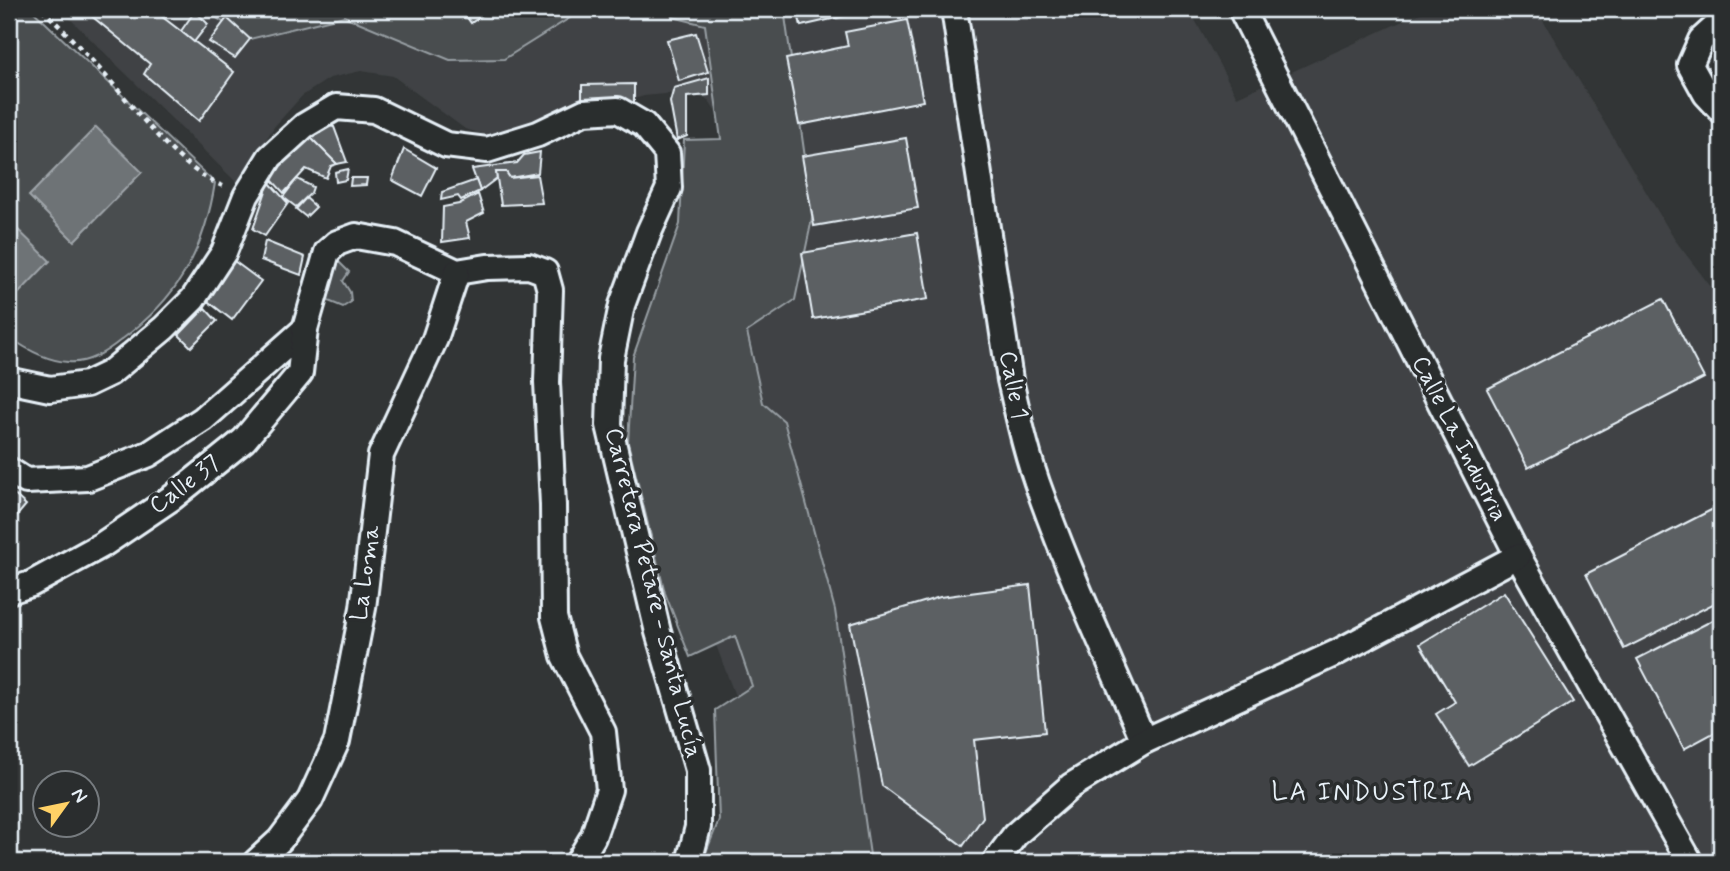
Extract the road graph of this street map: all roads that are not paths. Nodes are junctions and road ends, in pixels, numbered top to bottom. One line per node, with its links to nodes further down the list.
1 (954, 9): 11 (street, Calle 1)
2 (1241, 9): 9 (street, Calle La Industria)
3 (1721, 23): 4 (street)
4 (1714, 102)
5 (457, 272): 6 (street, Calle 37); 12 (street, La Loma); 13 (street)
6 (305, 329): 8 (street); 10 (street, Calle 37)
7 (9, 378): 14 (street, Carretera Petare - Santa Lucía)
8 (9, 470)
9 (1518, 556): 11 (street); 16 (street, Calle La Industria)
10 (9, 591)
11 (1144, 741): 15 (street)
12 (256, 862)
13 (578, 862)
14 (689, 862)
15 (995, 862)
16 (1690, 862)

